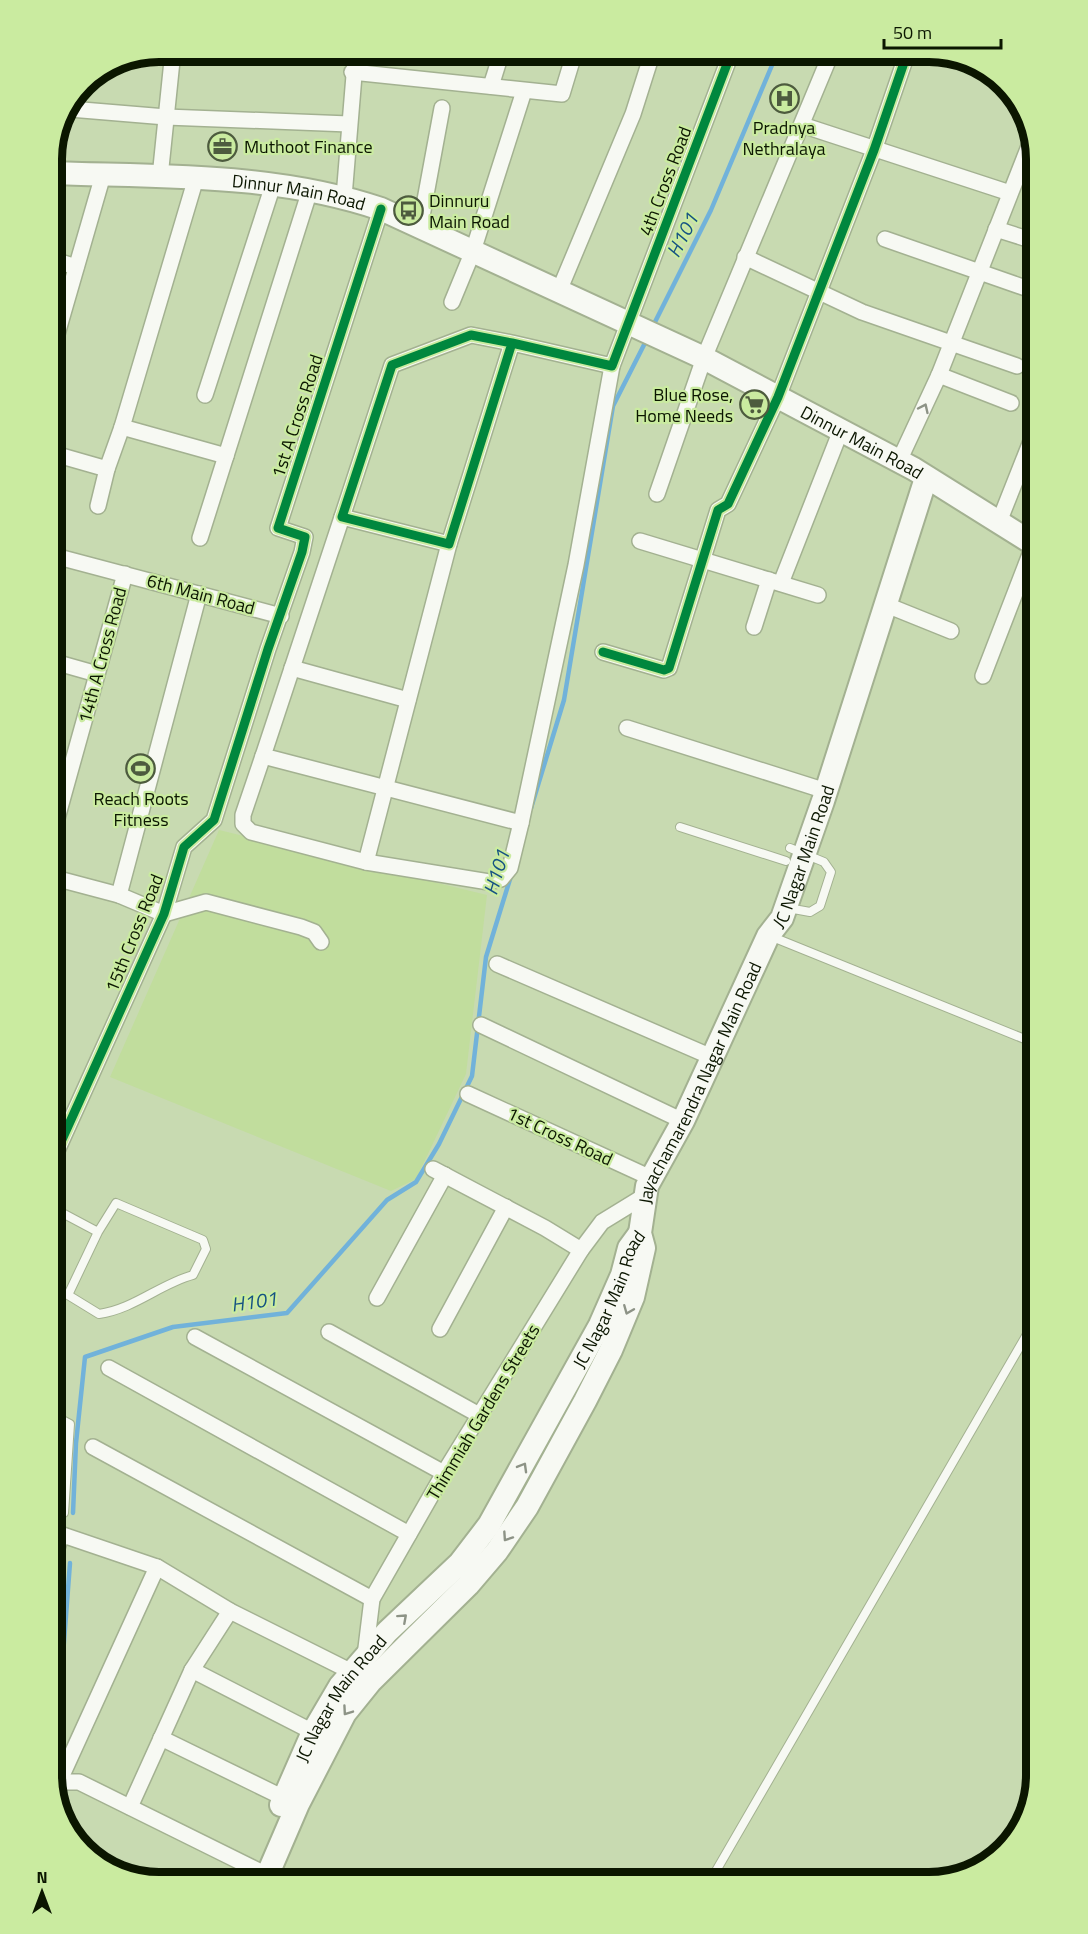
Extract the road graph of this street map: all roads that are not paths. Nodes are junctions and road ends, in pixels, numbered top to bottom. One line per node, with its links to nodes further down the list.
1 (172, 62): 14 (street)
2 (354, 62): 9 (street)
3 (499, 62): 10 (street)
4 (572, 62): 11 (street)
5 (650, 62): 38 (street)
6 (728, 62): 42 (street, 4th Cross Road)
7 (828, 62): 16 (street)
8 (904, 62): 17 (street)
9 (352, 72): 10 (street); 15 (street)
10 (491, 86): 11 (street)
11 (524, 91): 32 (street)
12 (442, 108): 28 (street)
13 (75, 109): 14 (street)
14 (166, 117): 15 (street); 21 (street)
15 (349, 124): 26 (street)
16 (802, 125): 17 (street); 33 (street)
17 (874, 150): 25 (street); 39 (street)
18 (1026, 154): 25 (street)
19 (62, 173): 20 (main road, Dinnur Main Road)
20 (103, 175): 21 (main road, Dinnur Main Road); 35 (street)
21 (160, 177): 22 (main road, Dinnur Main Road)
22 (196, 178): 23 (main road, Dinnur Main Road); 52 (street)
23 (273, 185): 24 (main road, Dinnur Main Road); 49 (street)
24 (310, 190): 26 (main road, Dinnur Main Road); 56 (street)
25 (1010, 193): 29 (street)
26 (344, 196): 27 (main road, Dinnur Main Road)
27 (381, 209): 28 (main road, Dinnur Main Road); 75 (street, 1st A Cross Road)
28 (420, 227): 32 (main road, Dinnur Main Road)
29 (996, 229): 31 (street); 36 (street)
30 (885, 239): 36 (street)
31 (1026, 239)
32 (473, 251): 38 (main road, Dinnur Main Road); 40 (street)
33 (745, 257): 39 (street); 45 (street)
34 (62, 263): 35 (street)
35 (76, 267): 41 (street)
36 (978, 271): 37 (street); 43 (street)
37 (1026, 288)
38 (559, 291): 42 (main road, Dinnur Main Road)
39 (819, 294): 43 (street); 50 (street)
40 (452, 302)
41 (62, 316)
42 (628, 323): 45 (main road); 46 (street, 4th Cross Road)
43 (951, 341): 47 (street); 48 (street)
44 (512, 343): 46 (street); 61 (street); 66 (street)
45 (693, 354): 50 (main road, Dinnur Main Road); 59 (street)
46 (612, 366): 92 (street, 4th Cross Road)
47 (1017, 366)
48 (939, 375): 51 (street); 58 (street, one-way to 48)
49 (205, 395)
50 (778, 397): 53 (main road, Dinnur Main Road); 68 (street)
51 (1011, 403)
52 (122, 426): 56 (street); 57 (street)
53 (841, 430): 58 (main road, Dinnur Main Road); 71 (street)
54 (1026, 454): 62 (street)
55 (62, 456): 57 (street)
56 (226, 456): 63 (street)
57 (107, 469): 60 (street)
58 (913, 469): 62 (main road, Dinnur Main Road); 74 (main road, JC Nagar Main Road); 83 (main road, JC Nagar Main Road)
59 (657, 494)
60 (98, 506)
61 (342, 517): 66 (street); 76 (street)
62 (999, 522): 64 (main road, Dinnur Main Road)
63 (200, 538)
64 (1026, 539)
65 (640, 541): 68 (street)
66 (449, 544): 86 (street)
67 (62, 558): 70 (street, 6th Main Road)
68 (702, 560): 71 (street); 80 (street)
69 (1026, 568): 85 (street)
70 (125, 574): 72 (street, 6th Main Road); 84 (street, 14th A Cross Road)
71 (775, 581): 73 (street); 77 (street)
72 (198, 594): 75 (street, 6th Main Road); 97 (street)
73 (818, 595)
74 (884, 604): 78 (street); 83 (main road, JC Nagar Main Road)
75 (281, 616): 76 (street); 79 (street); 99 (street, 15th Cross Road)
76 (309, 617): 79 (street)
77 (754, 627)
78 (951, 631)
79 (304, 632): 82 (street)
80 (603, 652)
81 (62, 664): 84 (street)
82 (292, 668): 86 (street); 88 (street)
83 (855, 671): 90 (main road, JC Nagar Main Road)
84 (97, 674): 89 (street, 14th A Cross Road)
85 (983, 676)
86 (408, 700): 91 (street)
87 (627, 728): 90 (street)
88 (263, 756): 91 (street); 95 (street)
89 (62, 775)
90 (819, 788): 94 (main road, JC Nagar Main Road)
91 (386, 789): 92 (street); 95 (street)
92 (522, 823): 95 (street, 4th Cross Road)
93 (680, 827): 94 (lane)
94 (794, 854): 98 (main road, JC Nagar Main Road); 98 (lane); 100 (main road, JC Nagar Main Road)
95 (366, 862)
96 (62, 880): 97 (street)
97 (119, 896): 99 (street)
98 (786, 907): 100 (main road, JC Nagar Main Road)
99 (164, 914): 101 (street); 108 (street, 15th Cross Road)
100 (768, 936): 104 (lane); 105 (main road, Jayachamarendra Nagar Main Road)
101 (321, 942)
102 (497, 964): 105 (street)
103 (481, 1025): 107 (street)
104 (1026, 1040)
105 (714, 1058): 107 (main road, Jayachamarendra Nagar Main Road)
106 (468, 1094): 109 (street, 1st Cross Road)
107 (683, 1121): 109 (main road, Jayachamarendra Nagar Main Road)
108 (62, 1140)
109 (649, 1187): 113 (main road, Jayachamarendra Nagar Main Road); 114 (street, Thimmiah Gardens Streets)
110 (506, 1207): 114 (street); 115 (street); 116 (street)
111 (62, 1213): 112 (lane)
112 (98, 1232): 112 (lane)
113 (640, 1233): 132 (main road, JC Nagar Main Road)
114 (581, 1250): 121 (street, Thimmiah Gardens Streets)
115 (376, 1298)
116 (441, 1329)
117 (329, 1332): 121 (street)
118 (1026, 1336): 142 (lane)
119 (195, 1337): 124 (street)
120 (109, 1368): 126 (street)
121 (481, 1416): 124 (street, Thimmiah Gardens Streets)
122 (62, 1420): 125 (lane)
123 (93, 1446): 129 (street)
124 (444, 1473): 126 (street, Thimmiah Gardens Streets)
125 (62, 1514)
126 (409, 1534): 129 (street, Thimmiah Gardens Streets)
127 (62, 1535): 128 (street)
128 (157, 1567): 130 (street); 135 (street)
129 (372, 1599): 132 (street, Thimmiah Gardens Streets)
130 (230, 1611): 131 (street); 132 (street)
131 (192, 1670): 133 (street); 134 (street)
132 (362, 1670): 133 (main road, JC Nagar Main Road); 141 (main road, JC Nagar Main Road, one-way to 141)
133 (313, 1732): 137 (main road, JC Nagar Main Road)
134 (161, 1738): 137 (street); 138 (street)
135 (62, 1767)
136 (62, 1782): 138 (street)
137 (284, 1798): 140 (main road, JC Nagar Main Road)
138 (130, 1808): 139 (street)
139 (249, 1872)
140 (260, 1872)
141 (261, 1872)
142 (715, 1872)

